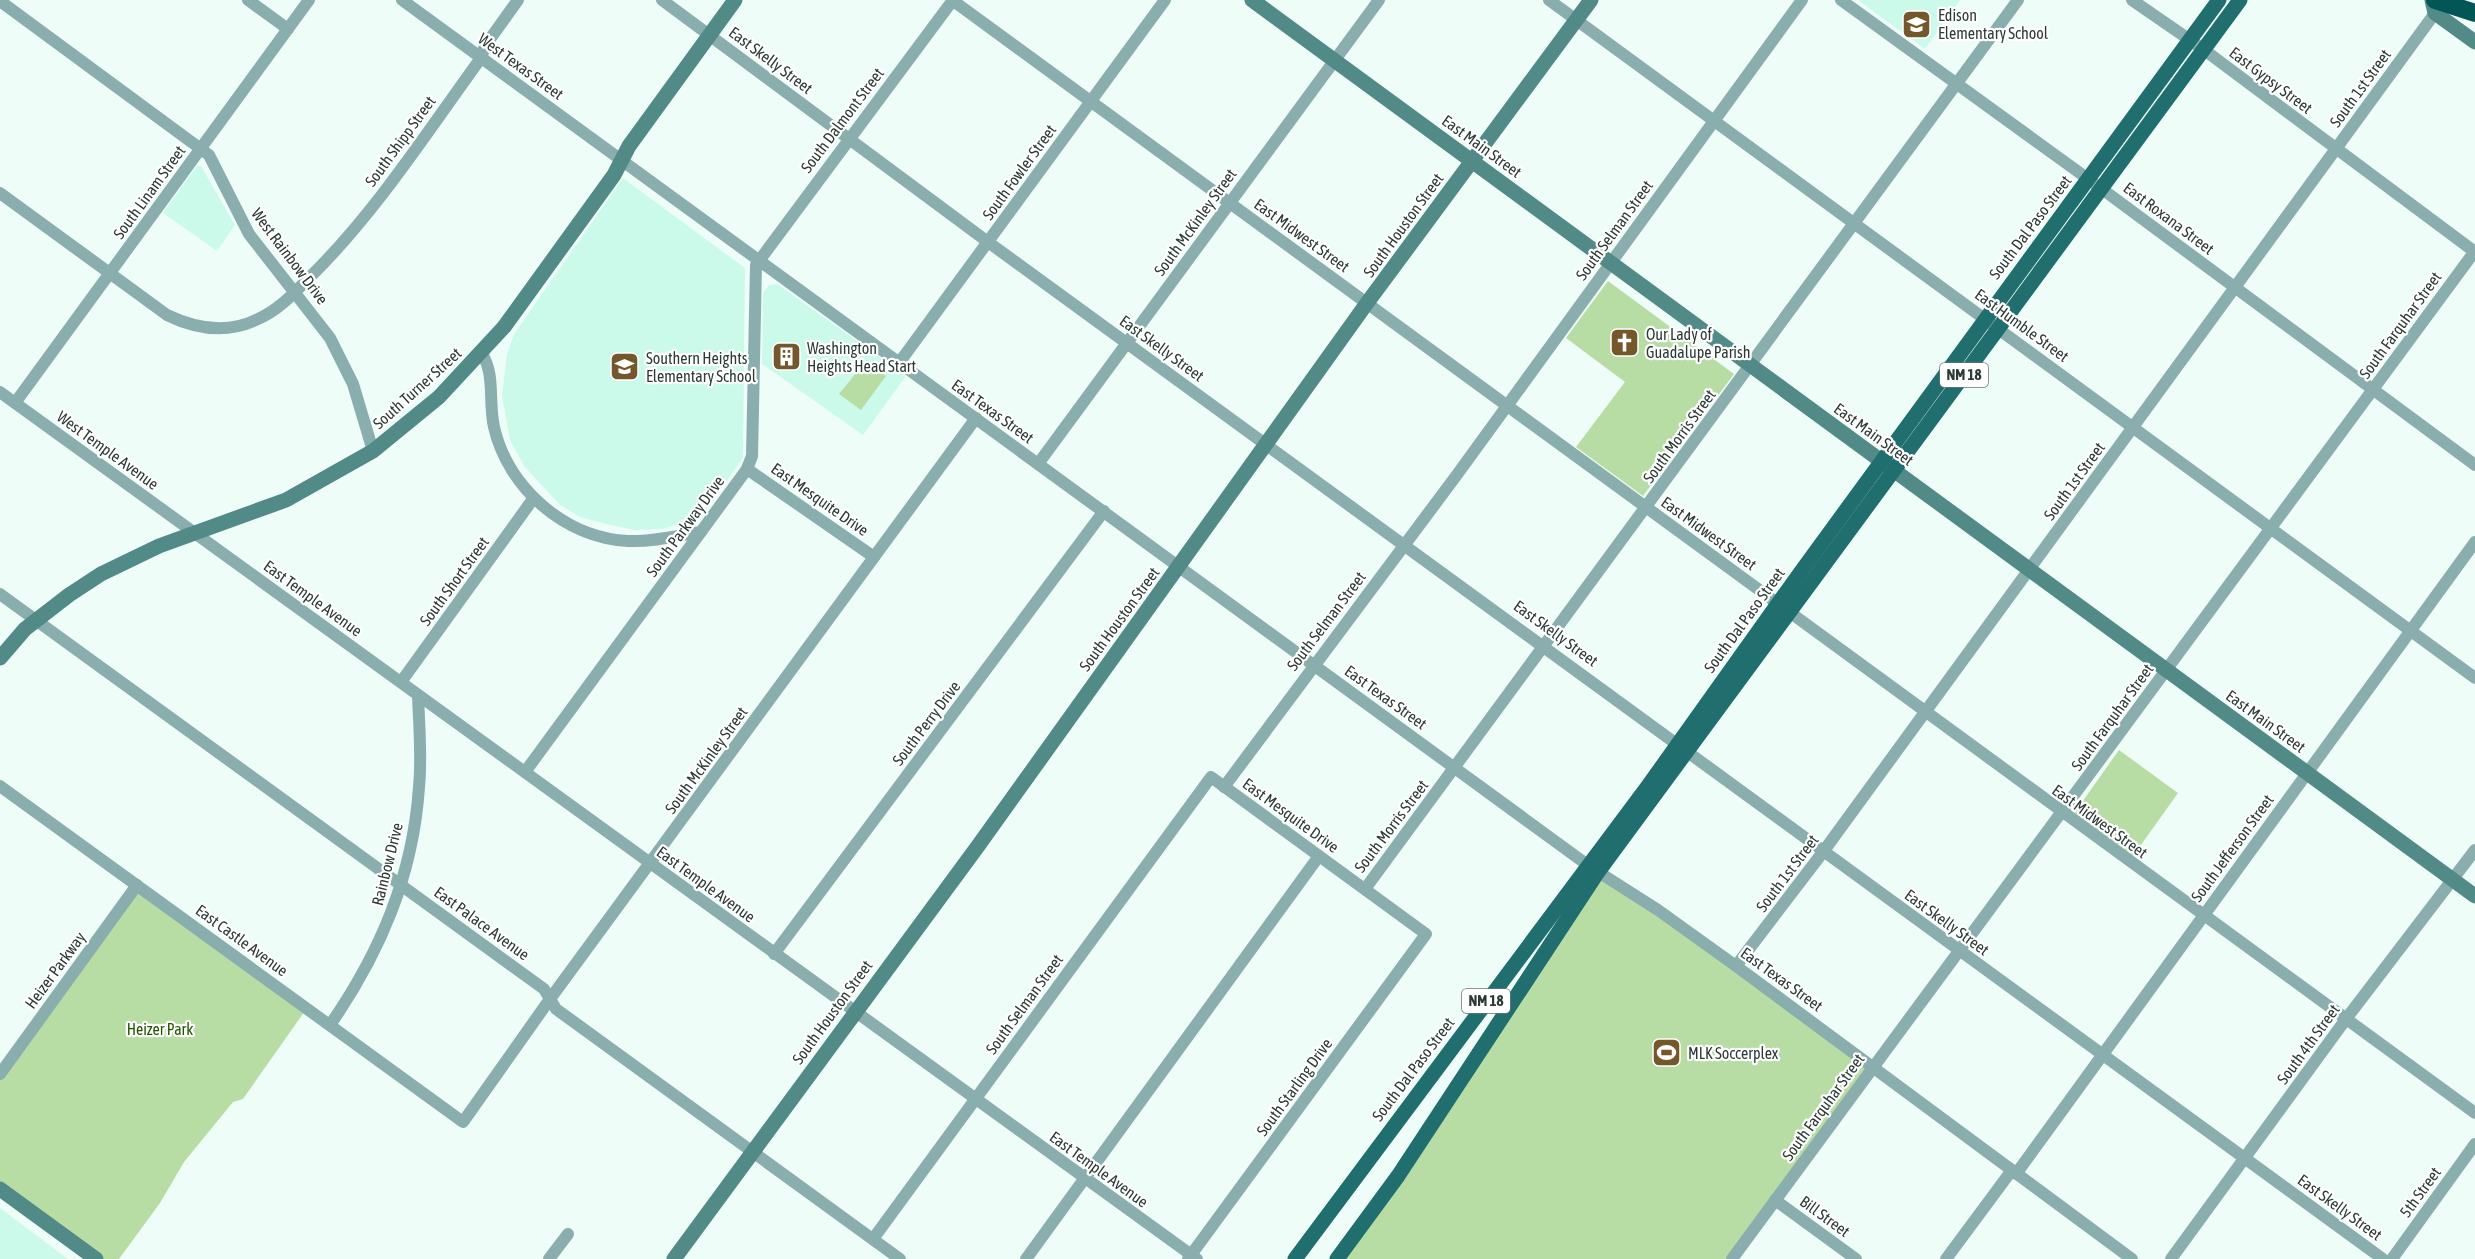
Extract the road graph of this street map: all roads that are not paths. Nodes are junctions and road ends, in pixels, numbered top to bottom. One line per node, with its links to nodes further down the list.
1 (248, 0): 25 (street)
2 (309, 0): 25 (street, South Linam Street)
3 (402, 0): 29 (street, West Texas Street)
4 (518, 0): 29 (street, South Shipp Street)
5 (662, 0): 26 (street, East Skelly Street)
6 (735, 0): 26 (street, South Turner Street)
7 (952, 0): 32 (street, East Midwest Street); 34 (street, South Dalmont Street)
8 (1165, 0): 32 (street, South Fowler Street)
9 (1252, 0): 30 (street, East Main Street)
10 (1378, 0): 30 (street, South McKinley Street)
11 (1549, 0): 24 (street, East Humble Street)
12 (1591, 0): 24 (street, South Houston Street)
13 (1802, 0): 33 (street, South Selman Street)
14 (1841, 0): 31 (street, East Roxana Street)
15 (2018, 0): 31 (street, South Morris Street)
16 (2132, 0): 28 (street, East Gypsy Street)
17 (2219, 0): 28 (main road, South Dal Paso Street / NM 18)
18 (2240, 0): 28 (main road, South Dal Paso Street / NM 18)
19 (2469, 0): 21 (highway)
20 (0, 1): 35 (street, West Rainbow Drive)
21 (2475, 3)
22 (2434, 4): 23 (highway); 27 (street); 36 (street, South 1st Street)
23 (2475, 13)
24 (1576, 20): 33 (street, East Humble Street); 38 (street, South Houston Street)
25 (288, 29): 35 (street, South Linam Street)
26 (709, 35): 34 (street, East Skelly Street); 37 (street, South Turner Street)
27 (2475, 42)
28 (2196, 45): 36 (street, East Gypsy Street); 39 (main road, South Dal Paso Street / NM 18); 40 (main road, South Dal Paso Street / NM 18)
29 (481, 58): 37 (street, West Texas Street); 50 (street, South Shipp Street)
30 (1334, 60): 38 (street, East Main Street); 42 (street, South McKinley Street)
31 (1956, 85): 39 (street, East Roxana Street); 43 (street, South Morris Street)
32 (1090, 101): 42 (street, East Midwest Street); 44 (street, South Fowler Street)
33 (1713, 120): 43 (street, East Humble Street); 47 (street, South Selman Street)
34 (848, 139): 44 (street, East Skelly Street); 46 (street, South Dalmont Street)
35 (201, 148): 48 (street, South Linam Street); 50 (street, West Rainbow Drive)
36 (2336, 150): 45 (street, East Gypsy Street); 49 (street, South 1st Street)
37 (622, 159): 46 (street, East Texas Street); 55 (street, South Turner Street)
38 (1472, 161): 47 (street, East Main Street); 51 (street, South Houston Street)
39 (2088, 179): 40 (street, East Roxana Street); 52 (main road, South Dal Paso Street / NM 18)
40 (2102, 189): 49 (street, East Roxana Street); 53 (main road, South Dal Paso Street / NM 18)
41 (0, 193): 48 (street, South Shipp Street)
42 (1230, 203): 51 (street, East Midwest Street); 54 (street, South McKinley Street)
43 (1855, 224): 52 (street, East Humble Street); 57 (street, South Morris Street)
44 (988, 242): 54 (street, East Skelly Street); 56 (street, South Fowler Street)
45 (2475, 251): 58 (street, South Farquhar Street)
46 (759, 260): 56 (street, East Texas Street); 69 (street, South Parkway Drive)
47 (1612, 263): 57 (street, East Main Street); 61 (street, South Selman Street)
48 (110, 274): 50 (street, South Shipp Street); 60 (street, South Linam Street)
49 (2235, 289): 58 (street, East Roxana Street); 63 (street, South 1st Street)
50 (296, 291): 65 (street, West Rainbow Drive)
51 (1367, 303): 61 (street, East Midwest Street); 64 (street, South Houston Street)
52 (1986, 318): 53 (street, East Humble Street); 68 (main road, South Dal Paso Street / NM 18)
53 (1999, 327): 63 (street, East Humble Street); 68 (main road, South Dal Paso Street / NM 18)
54 (1127, 343): 64 (street, East Skelly Street); 66 (street, South McKinley Street)
55 (481, 352): 65 (street, South Turner Street); 70 (street)
56 (899, 363): 62 (street, East Texas Street)
57 (1751, 366): 68 (street, East Main Street); 71 (street, South Morris Street)
58 (2373, 390): 67 (street, East Roxana Street); 73 (street, South Farquhar Street)
59 (0, 392): 60 (street, West Temple Avenue)
60 (15, 403): 75 (street, West Temple Avenue)
61 (1506, 405): 71 (street, East Midwest Street); 77 (street, South Selman Street)
62 (976, 418): 66 (street, East Texas Street); 78 (street, South McKinley Street)
63 (2133, 428): 73 (street, East Humble Street); 80 (street, South 1st Street)
64 (1266, 444): 77 (street, East Skelly Street); 79 (street, South Houston Street)
65 (373, 451): 75 (street, South Turner Street)
66 (1038, 464): 72 (street, East Texas Street)
67 (2475, 465)
68 (1888, 467): 80 (street, East Main Street); 82 (main road, South Dal Paso Street / NM 18)
69 (747, 469): 74 (street, South Parkway Drive); 78 (street, East Mesquite Drive)
70 (533, 499): 74 (street); 90 (street, South Short Street)
71 (1647, 508): 82 (street, East Midwest Street); 85 (street, South Morris Street)
72 (1104, 511): 79 (street, East Texas Street); 113 (street, South Perry Drive)
73 (2271, 529): 84 (street, East Humble Street); 88 (street, South Farquhar Street)
74 (700, 532): 95 (street, South Parkway Drive)
75 (196, 534): 83 (street, South Turner Street); 90 (street, East Temple Avenue)
76 (2475, 542): 84 (street, South Jefferson Street)
77 (1403, 545): 85 (street, East Skelly Street); 87 (street, South Selman Street)
78 (874, 557): 103 (street, South McKinley Street)
79 (1179, 567): 87 (street, East Texas Street); 116 (street, South Houston Street)
80 (2029, 570): 88 (street, East Main Street); 92 (street, South 1st Street)
81 (0, 594): 83 (street, East Palace Avenue)
82 (1785, 607): 92 (street, East Midwest Street); 93 (main road, South Dal Paso Street / NM 18)
83 (37, 621): 86 (street, South Turner Street); 107 (street, East Palace Avenue)
84 (2410, 631): 89 (street, East Humble Street); 96 (street, South Jefferson Street)
85 (1545, 645): 93 (street, East Skelly Street); 94 (street, South Morris Street)
86 (0, 658)
87 (1314, 664): 94 (street, East Texas Street); 98 (street, South Selman Street)
88 (2167, 671): 96 (street, East Main Street); 99 (street, South Farquhar Street)
89 (2475, 678)
90 (401, 682): 91 (street, East Temple Avenue)
91 (418, 695): 95 (street, East Temple Avenue); 107 (street, Rainbow Drive)
92 (1925, 712): 99 (street, East Midwest Street); 101 (street, South 1st Street)
93 (1683, 747): 101 (street, East Skelly Street); 104 (main road, South Dal Paso Street / NM 18)
94 (1455, 768): 104 (street, East Texas Street); 108 (street, South Morris Street)
95 (525, 772): 103 (street, East Temple Avenue)
96 (2307, 773): 105 (street, East Main Street); 110 (street, South Jefferson Street)
97 (0, 786): 106 (street, East Castle Avenue)
98 (1224, 787): 102 (street, East Mesquite Drive); 122 (street, South Selman Street)
99 (2062, 813): 110 (street, East Midwest Street); 112 (street, South Farquhar Street)
100 (2475, 850): 105 (street, South 4th Street)
101 (1823, 852): 112 (street, East Skelly Street); 114 (street, South 1st Street)
102 (1319, 856): 108 (street, East Mesquite Drive); 129 (street)
103 (650, 864): 113 (street, East Temple Avenue); 115 (street, South McKinley Street)
104 (1593, 869): 114 (street, East Texas Street); 140 (main road, South Dal Paso Street / NM 18); 141 (main road, South Dal Paso Street / NM 18)
105 (2453, 880): 109 (street, East Main Street); 117 (street, South 4th Street)
106 (137, 885): 118 (street, East Castle Avenue); 121 (street, Heizer Parkway)
107 (401, 885): 115 (street, East Palace Avenue); 118 (street, Rainbow Drive)
108 (1365, 889): 111 (street, East Mesquite Drive)
109 (2475, 896)
110 (2203, 916): 117 (street, East Midwest Street); 119 (street, South Jefferson Street)
111 (1426, 934): 134 (street, South Starling Drive)
112 (1960, 952): 119 (street, East Skelly Street); 120 (street, South Farquhar Street)
113 (774, 954): 116 (street, East Temple Avenue)
114 (1736, 966): 120 (street, East Texas Street)
115 (550, 999): 124 (street, South McKinley Street); 126 (street, East Palace Avenue)
116 (854, 1012): 122 (street, East Temple Avenue); 126 (street, South Houston Street)
117 (2346, 1019): 123 (street, East Midwest Street); 127 (street, South 4th Street)
118 (330, 1025): 124 (street, East Castle Avenue)
119 (2102, 1056): 127 (street, East Skelly Street); 128 (street, South Jefferson Street)
120 (1874, 1066): 128 (street, East Texas Street); 131 (street, South Farquhar Street)
121 (0, 1074)
122 (974, 1100): 129 (street, East Temple Avenue); 133 (street, South Selman Street)
123 (2475, 1113)
124 (463, 1122)
125 (2475, 1144): 148 (street, 5th Street)
126 (753, 1153): 133 (street, East Palace Avenue); 137 (street, South Houston Street)
127 (2245, 1159): 146 (street, South 4th Street); 147 (street, East Skelly Street)
128 (2014, 1172): 144 (street, South Jefferson Street); 145 (street, East Texas Street)
129 (1084, 1179): 134 (street, East Temple Avenue); 139 (street)
130 (0, 1189): 135 (street)
131 (1775, 1200): 142 (street, South Farquhar Street); 143 (street, Bill Street)
132 (568, 1234): 136 (street)
133 (873, 1239): 138 (street, East Palace Avenue)
134 (1192, 1258)
135 (96, 1259)
136 (549, 1259)
137 (674, 1259)
138 (900, 1259)
139 (1026, 1259)
140 (1295, 1259)
141 (1336, 1259)
142 (1732, 1259)
143 (1856, 1259)
144 (1946, 1259)
145 (2133, 1259)
146 (2171, 1259)
147 (2383, 1259)
148 (2392, 1259)

